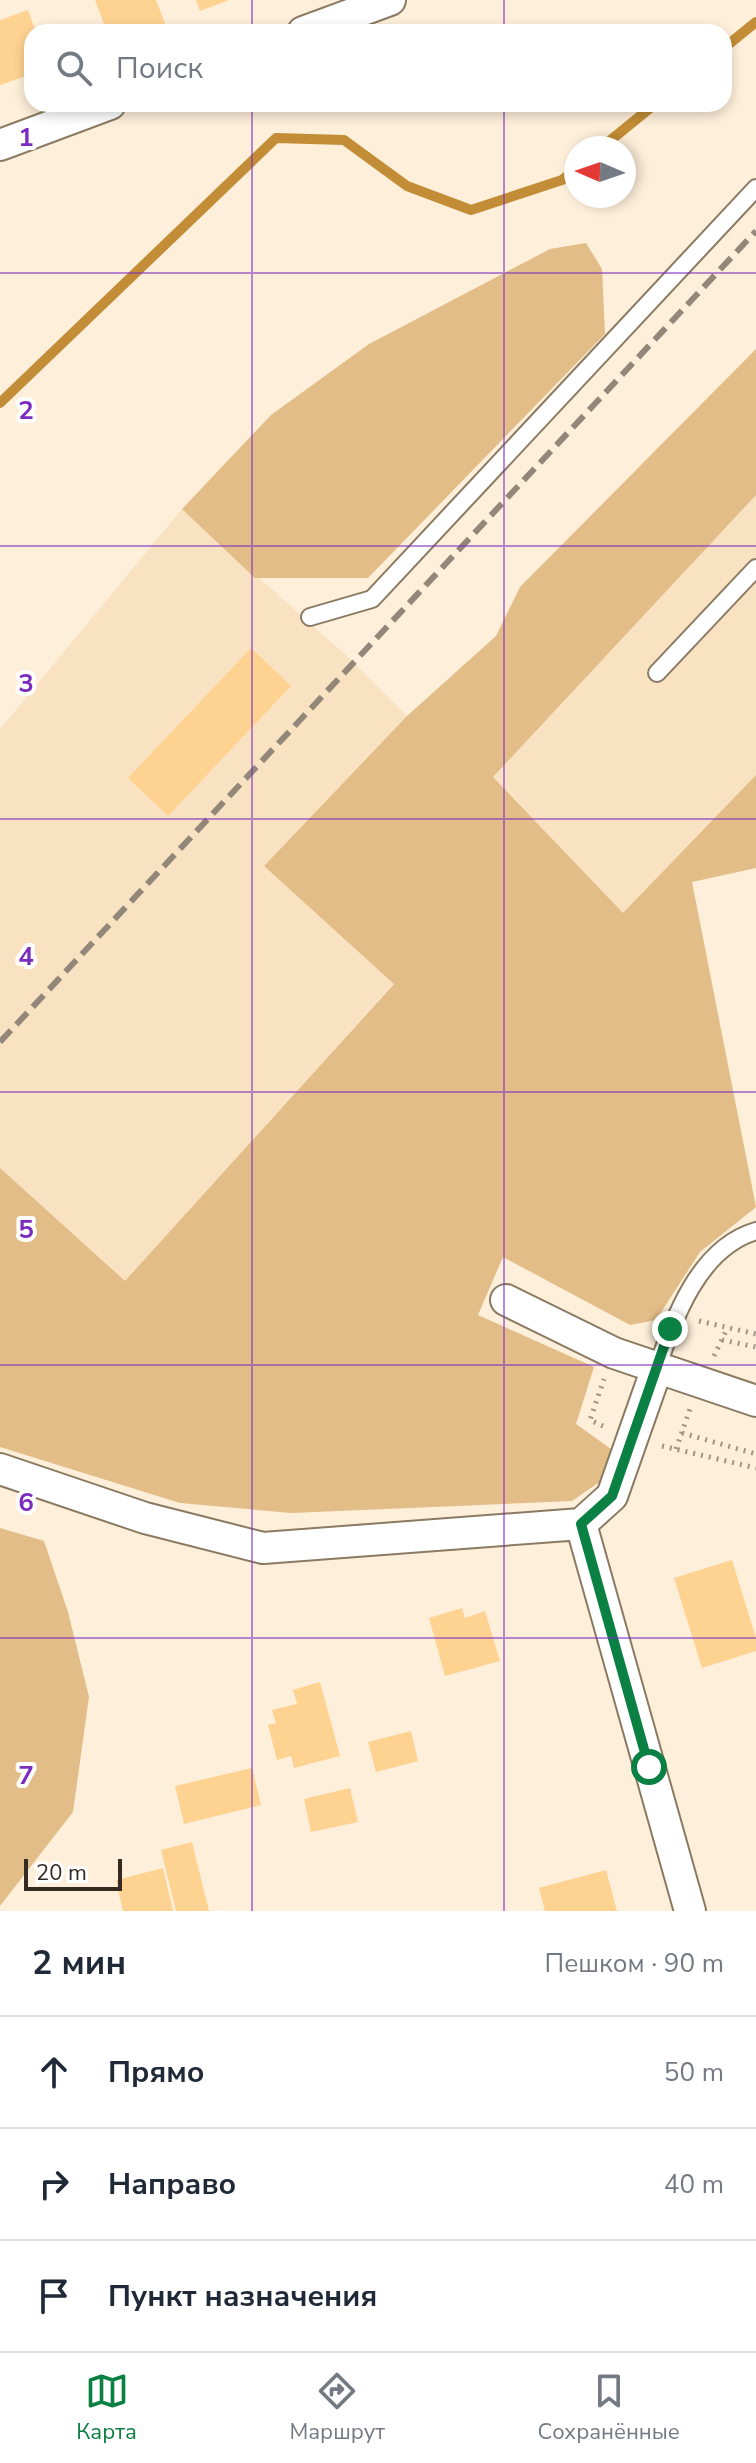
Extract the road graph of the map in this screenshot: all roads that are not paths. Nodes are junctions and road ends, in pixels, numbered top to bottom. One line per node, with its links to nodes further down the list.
1 (390, 0): 2 (street)
2 (325, 24)
3 (89, 112): 4 (street)
4 (0, 145)
5 (756, 188): 7 (lane)
6 (756, 568): 8 (lane)
7 (310, 617)
8 (657, 673)
9 (756, 1231): 11 (lane)
10 (506, 1300): 11 (street)
11 (657, 1368): 12 (street); 14 (street)
12 (756, 1401)
13 (0, 1469): 14 (street)
14 (581, 1524): 15 (street)
15 (690, 1911)

